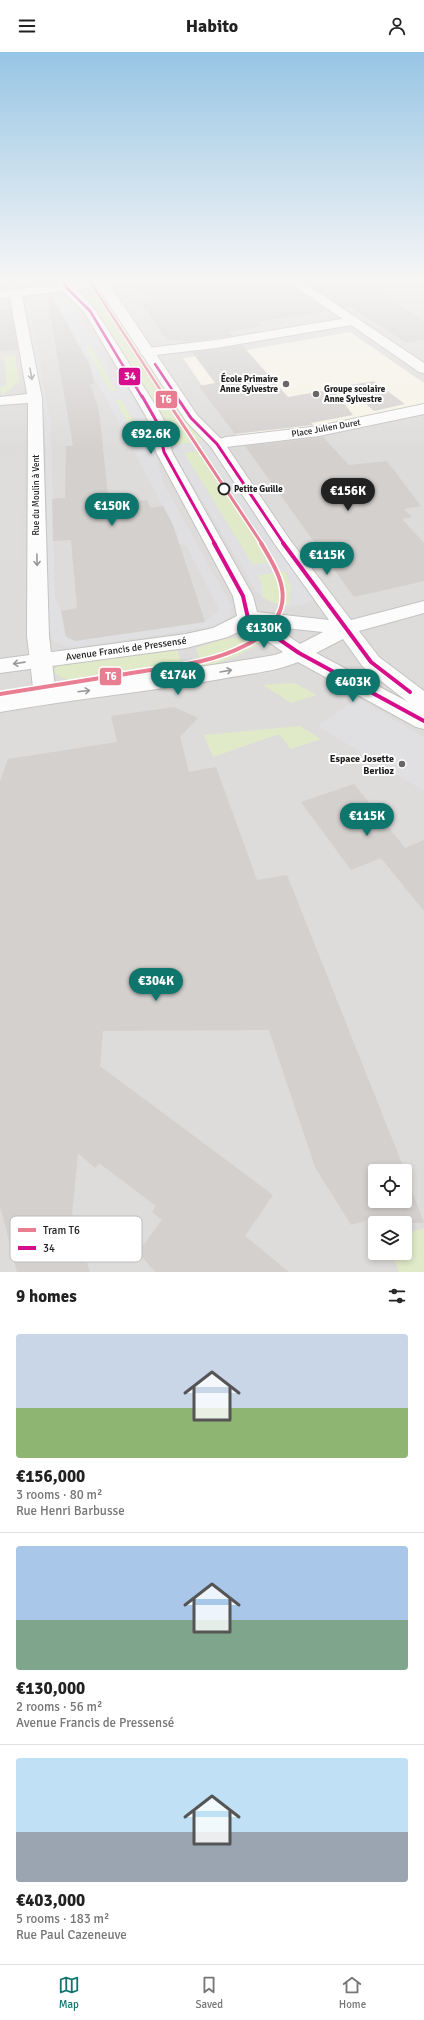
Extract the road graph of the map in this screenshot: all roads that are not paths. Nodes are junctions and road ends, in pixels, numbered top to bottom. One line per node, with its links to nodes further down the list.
1 (19, 337): 8 (street, Rue du Moulin à Vent, one-way to 8)
2 (106, 337): 13 (street)
3 (137, 337): 6 (street)
4 (258, 337): 6 (street)
5 (377, 337): 7 (street)
6 (147, 352): 14 (street)
7 (424, 369)
8 (35, 398): 9 (street); 16 (street, Rue du Moulin à Vent, one-way to 16)
9 (0, 402)
10 (424, 410): 11 (street, Place Julien Duret)
11 (226, 442)
12 (424, 607): 14 (street)
13 (248, 618): 14 (street); 15 (street); 16 (street, Avenue Francis de Pressensé)
14 (347, 628): 15 (street); 19 (street)
15 (299, 653): 18 (street, one-way to 15); 21 (street)
16 (40, 660): 17 (street, Avenue Francis de Pressensé, one-way to 17); 18 (street, Rue du Moulin à Vent)
17 (0, 666)
18 (45, 696): 20 (street)
19 (424, 703)
20 (0, 704)
21 (424, 721)

